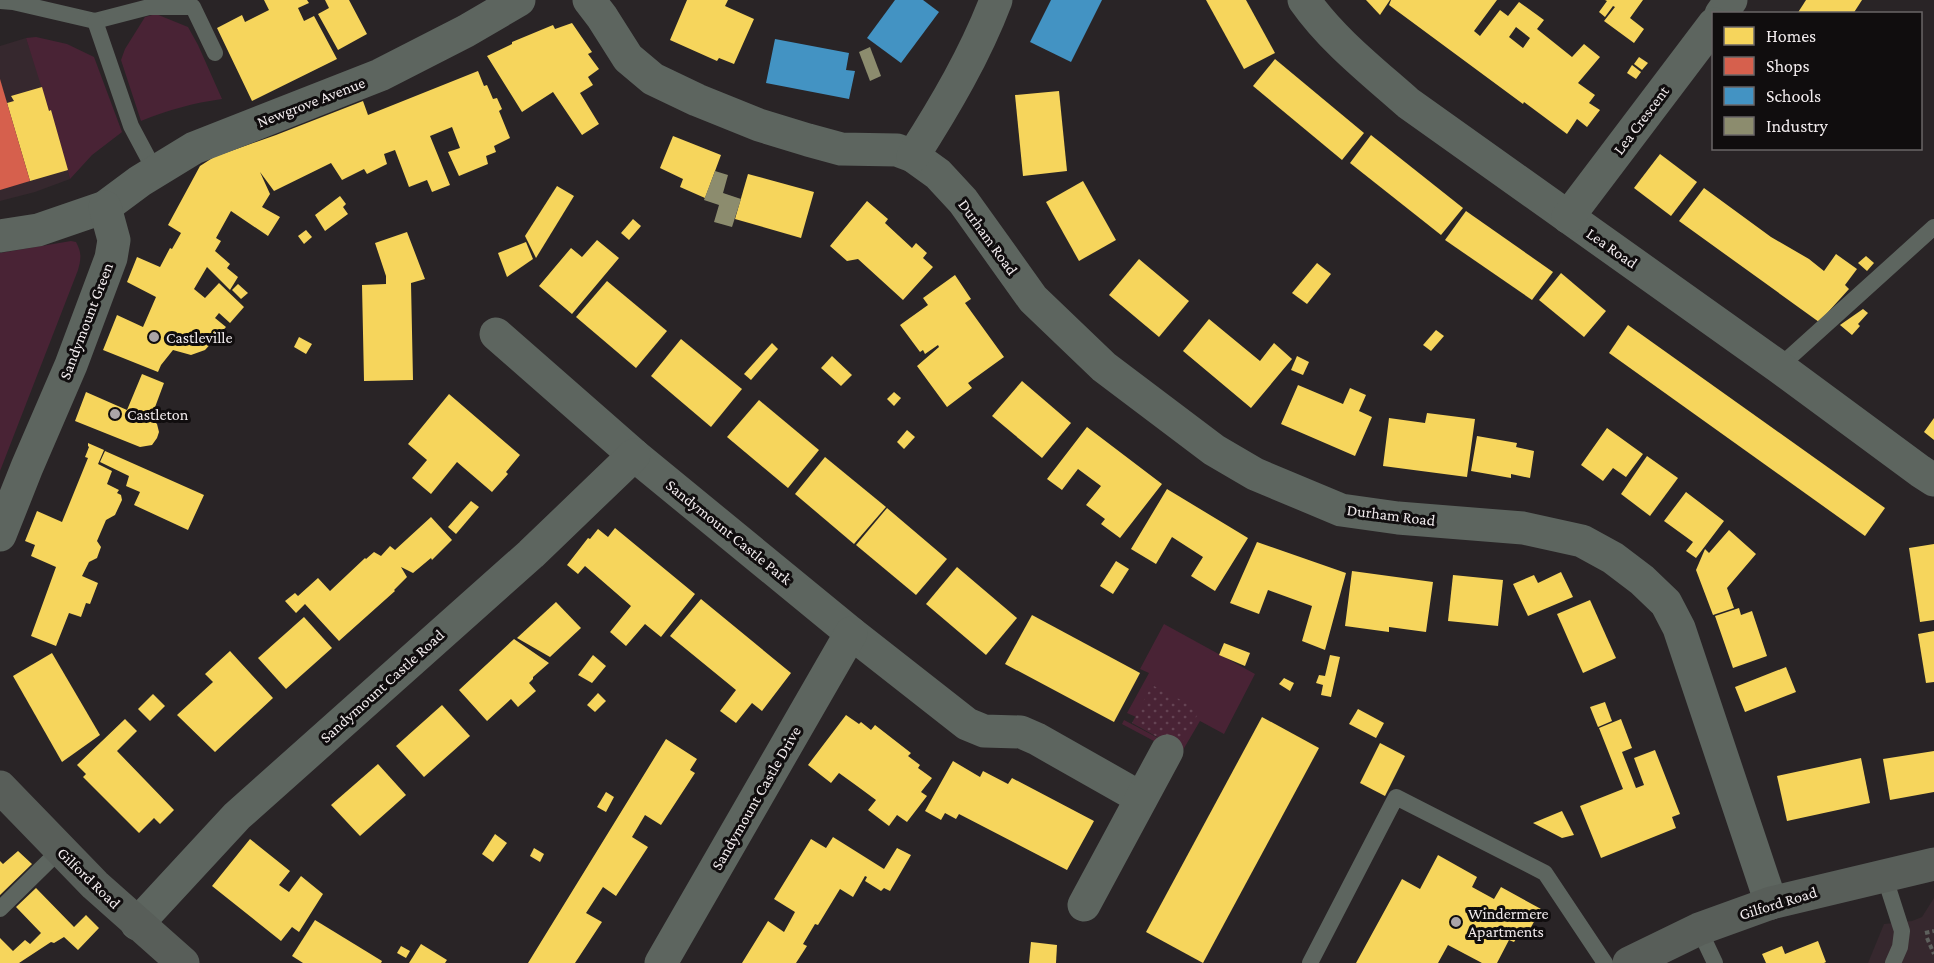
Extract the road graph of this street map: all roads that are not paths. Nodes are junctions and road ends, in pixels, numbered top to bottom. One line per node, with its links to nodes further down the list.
1 (519, 0): 10 (street, Newgrove Avenue)
2 (589, 0): 9 (street, Durham Road)
3 (996, 0): 9 (street)
4 (1304, 0): 12 (street, Lea Road)
5 (0, 1): 6 (lane)
6 (95, 21): 8 (lane); 10 (lane)
7 (1712, 25): 12 (street, Lea Crescent)
8 (215, 53)
9 (913, 156): 27 (street, Durham Road)
10 (155, 171): 11 (street, Newgrove Avenue)
11 (105, 207): 14 (street); 19 (street, Sandymount Green)
12 (1568, 217): 16 (street, Lea Road)
13 (1934, 227): 16 (lane)
14 (0, 237)
15 (495, 334): 17 (street, Sandymount Castle Park)
16 (1779, 367): 18 (street, Lea Road)
17 (634, 455): 20 (street, Sandymount Castle Park); 30 (street, Sandymount Castle Road)
18 (1934, 480)
19 (0, 535)
20 (851, 633): 23 (street, Sandymount Castle Park); 33 (street, Sandymount Castle Drive)
21 (1167, 751): 23 (street)
22 (0, 787): 24 (street, Gilford Road)
23 (1141, 798): 28 (street)
24 (60, 850): 29 (lane); 30 (street, Gilford Road)
25 (1934, 864): 26 (street, Gilford Road)
26 (1884, 875): 27 (street, Gilford Road); 38 (lane)
27 (1771, 903): 31 (street, Gilford Road)
28 (1084, 904)
29 (0, 909)
30 (137, 924): 32 (street, Gilford Road)
31 (1699, 929): 36 (street, Gilford Road); 37 (lane)
32 (183, 963)
33 (661, 963)
34 (1310, 963): 35 (lane)
35 (1605, 963)
36 (1629, 963)
37 (1715, 963)
38 (1893, 963)

